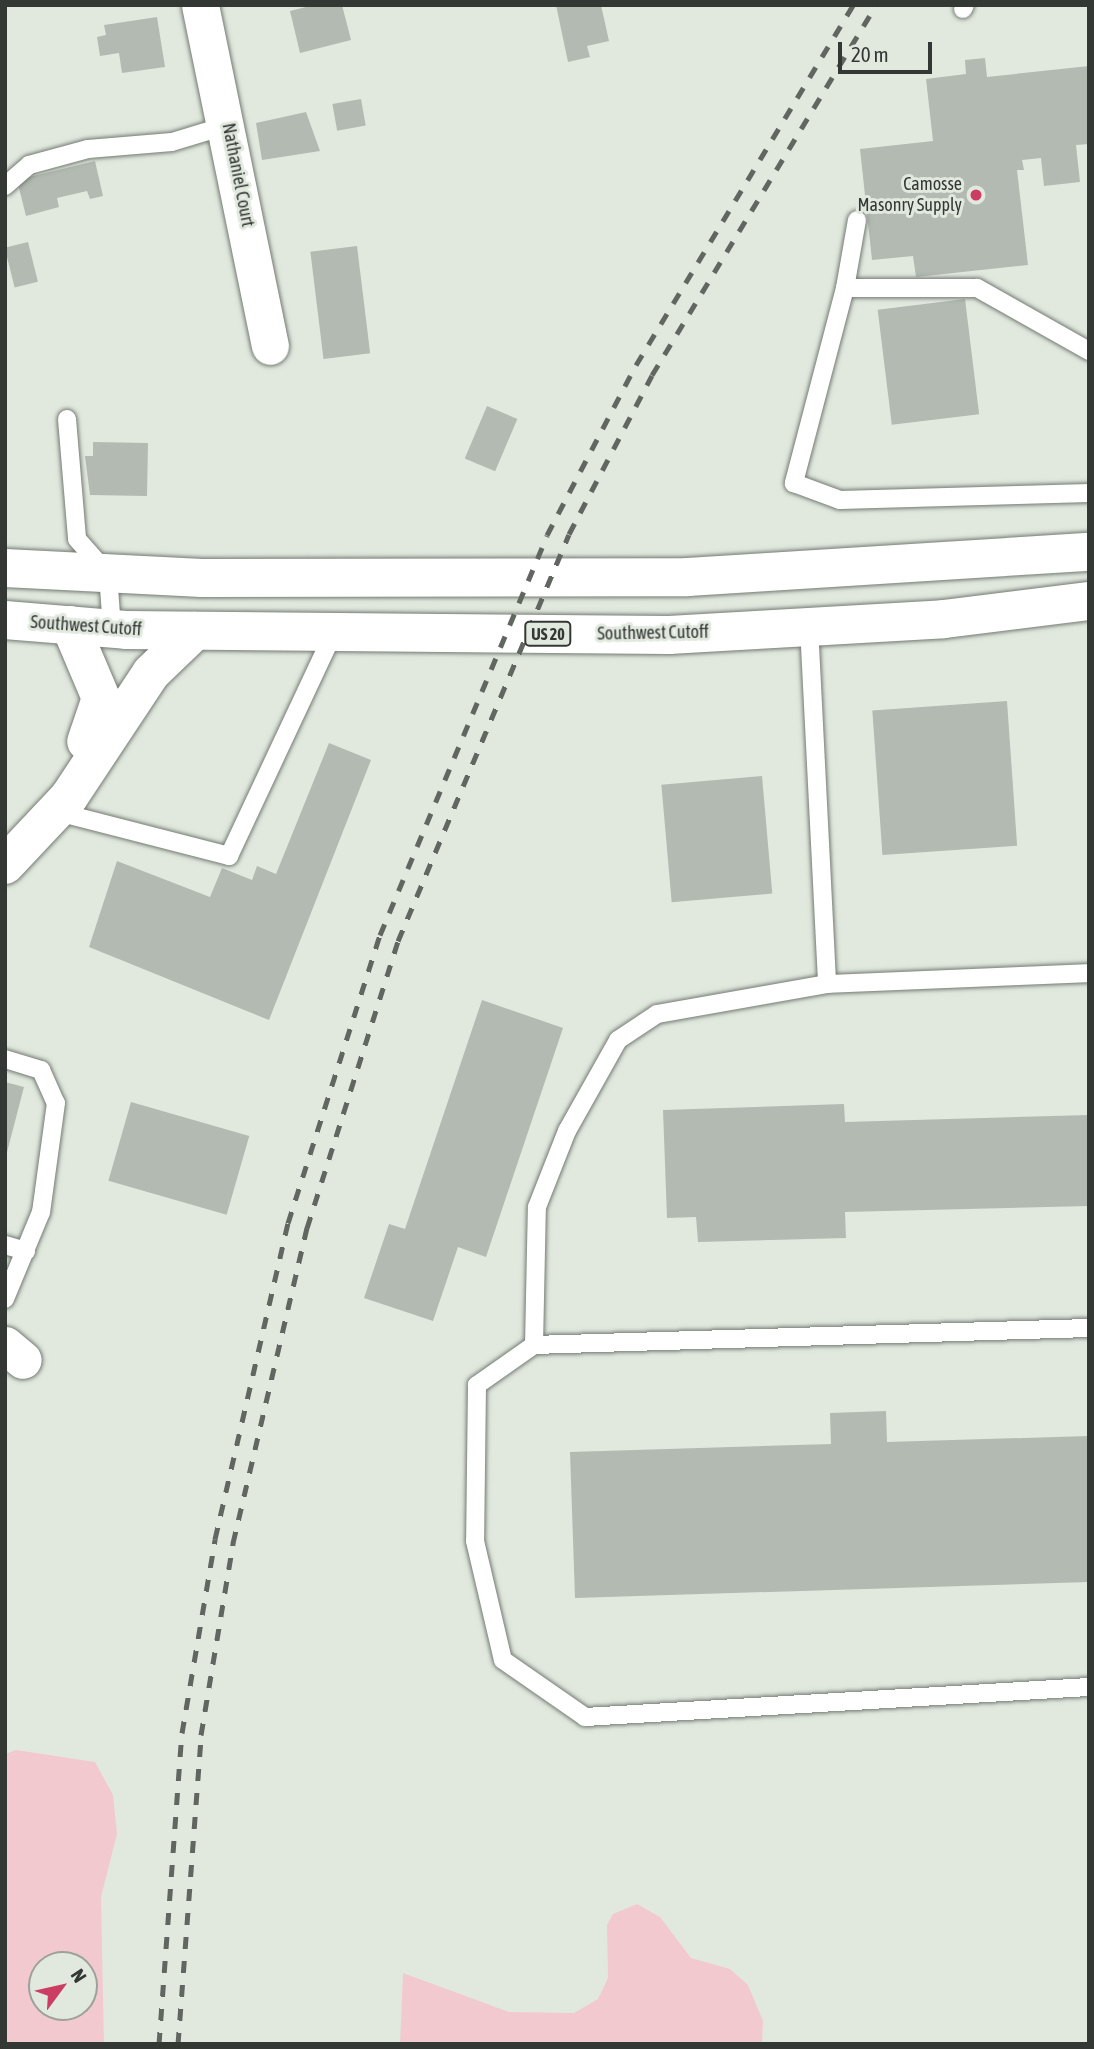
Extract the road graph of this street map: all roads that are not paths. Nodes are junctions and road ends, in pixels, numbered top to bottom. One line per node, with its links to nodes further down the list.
1 (200, 5): 2 (street, Nathaniel Court)
2 (228, 125): 3 (lane); 6 (street, Nathaniel Court)
3 (5, 186)
4 (857, 220): 5 (lane)
5 (845, 289): 7 (lane); 9 (lane)
6 (270, 346)
7 (1089, 351)
8 (67, 419): 12 (lane)
9 (1089, 493)
10 (1089, 552): 12 (main road)
11 (5, 569): 12 (main road)
12 (108, 574): 17 (lane)
13 (1089, 601): 16 (main road, Southwest Cutoff / US 20)
14 (5, 620): 15 (main road, Southwest Cutoff / US 20)
15 (70, 625): 17 (main road, Southwest Cutoff / US 20); 20 (main road)
16 (809, 626): 19 (main road, Southwest Cutoff / US 20); 24 (lane)
17 (112, 629): 18 (main road, Southwest Cutoff / US 20)
18 (195, 631): 19 (main road, Southwest Cutoff / US 20); 20 (main road)
19 (334, 634): 20 (lane)
20 (50, 810): 21 (main road); 22 (main road)
21 (5, 843)
22 (5, 865)
23 (1089, 973): 24 (lane)
24 (827, 984): 30 (lane)
25 (5, 1059): 27 (lane)
26 (5, 1245): 27 (lane)
27 (26, 1251): 28 (lane)
28 (5, 1299)
29 (1089, 1328): 30 (lane)
30 (534, 1345): 31 (lane)
31 (1089, 1687)

